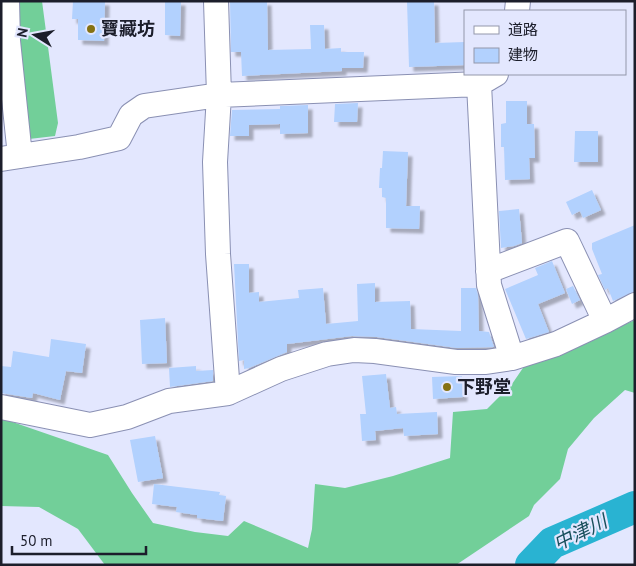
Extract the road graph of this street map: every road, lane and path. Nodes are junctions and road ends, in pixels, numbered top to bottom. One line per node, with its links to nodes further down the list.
1 (7, 1): 5 (street)
2 (216, 1): 4 (street)
3 (488, 79): 4 (street); 6 (street)
4 (219, 95): 5 (street); 10 (street)
5 (11, 157)
6 (488, 271): 8 (street); 9 (street)
7 (635, 305): 8 (street)
8 (605, 321): 9 (street)
9 (512, 358): 10 (street)
10 (228, 393): 11 (street)
11 (1, 407)

